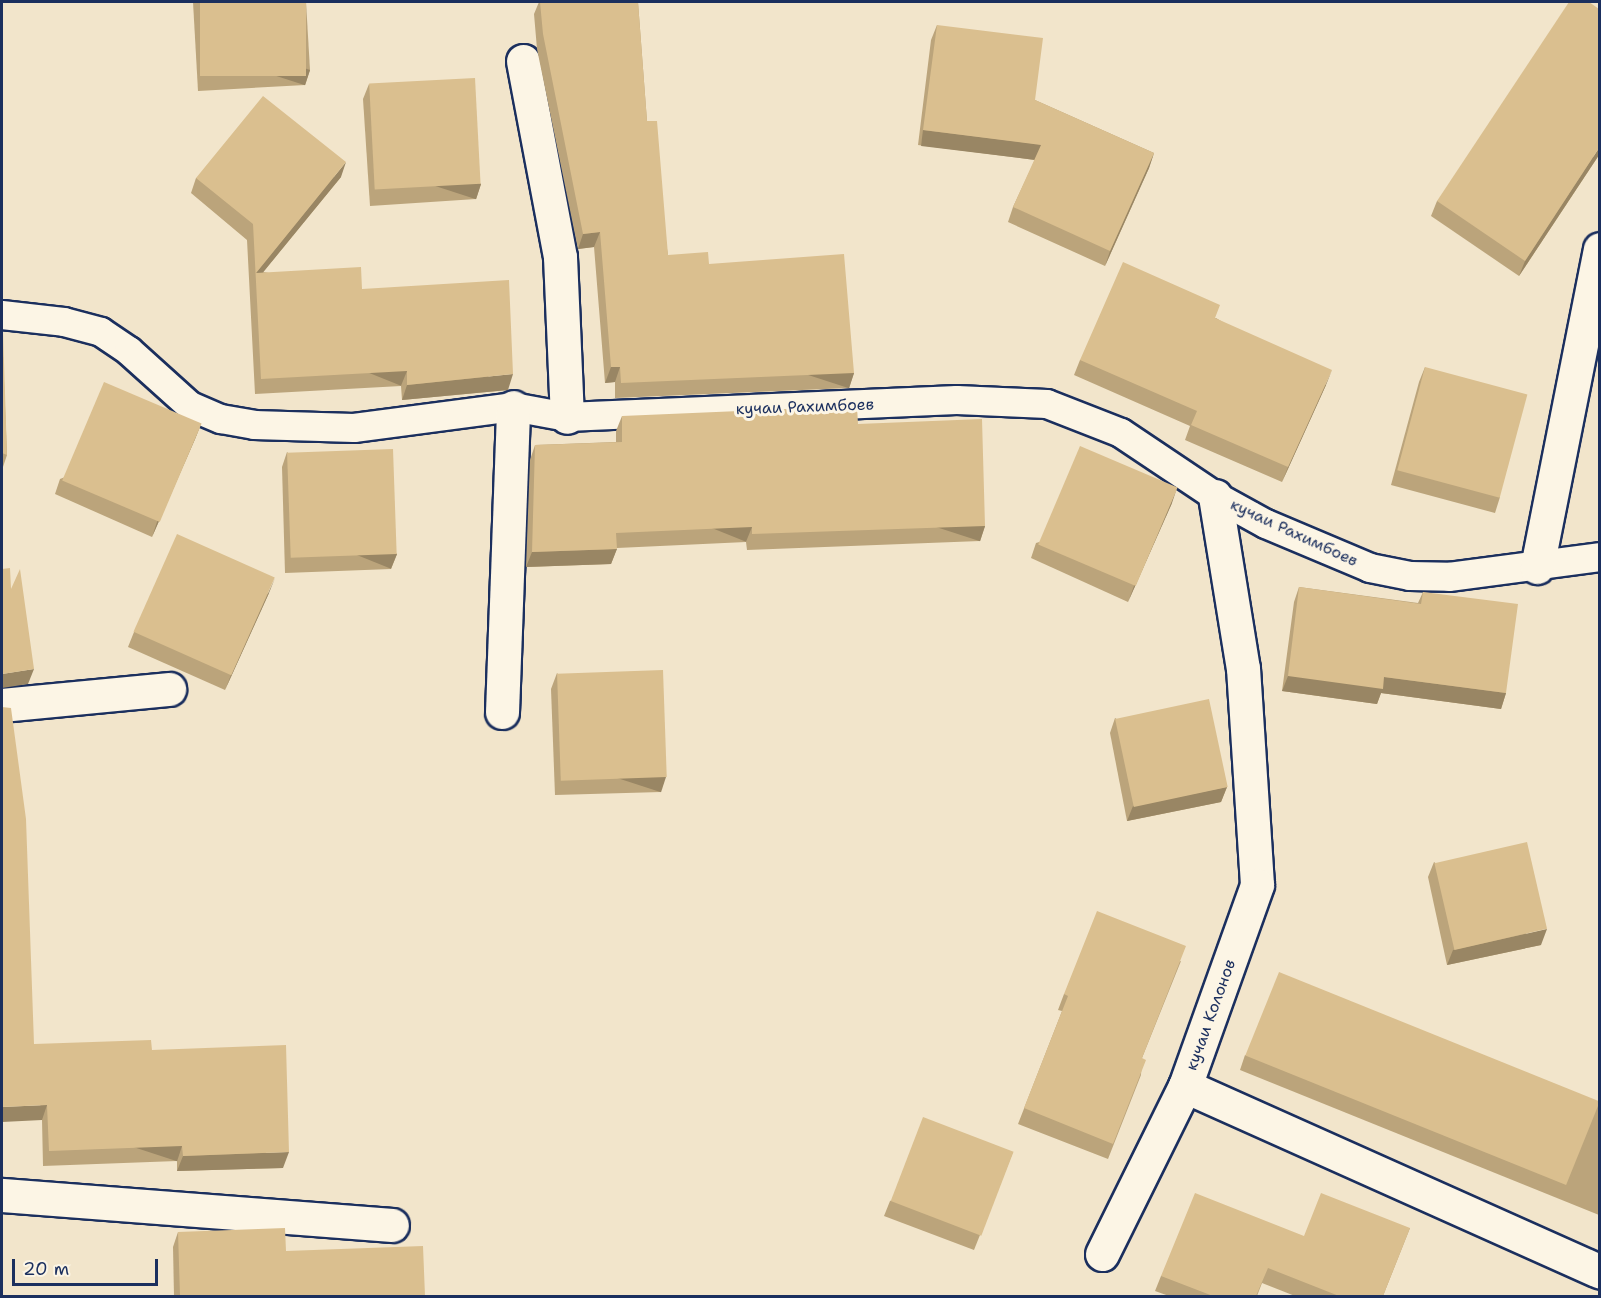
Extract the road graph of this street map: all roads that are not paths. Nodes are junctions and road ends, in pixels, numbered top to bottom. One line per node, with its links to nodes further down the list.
1 (523, 61): 5 (street)
2 (1599, 249): 8 (street)
3 (2, 315): 4 (lane, кучаи Рахимбоев)
4 (513, 407): 5 (lane, кучаи Рахимбоев); 11 (street)
5 (567, 417): 6 (lane, кучаи Рахимбоев)
6 (1215, 496): 8 (lane, кучаи Рахимбоев); 12 (street, кучаи Колонов)
7 (1599, 557): 8 (lane, кучаи Рахимбоев)
8 (1537, 567)
9 (169, 689): 10 (street)
10 (2, 705)
11 (502, 712)
12 (1185, 1086): 15 (street); 16 (street, кучаи Колонов)
13 (2, 1195): 14 (street)
14 (392, 1226)
15 (1102, 1254)
16 (1599, 1272)

